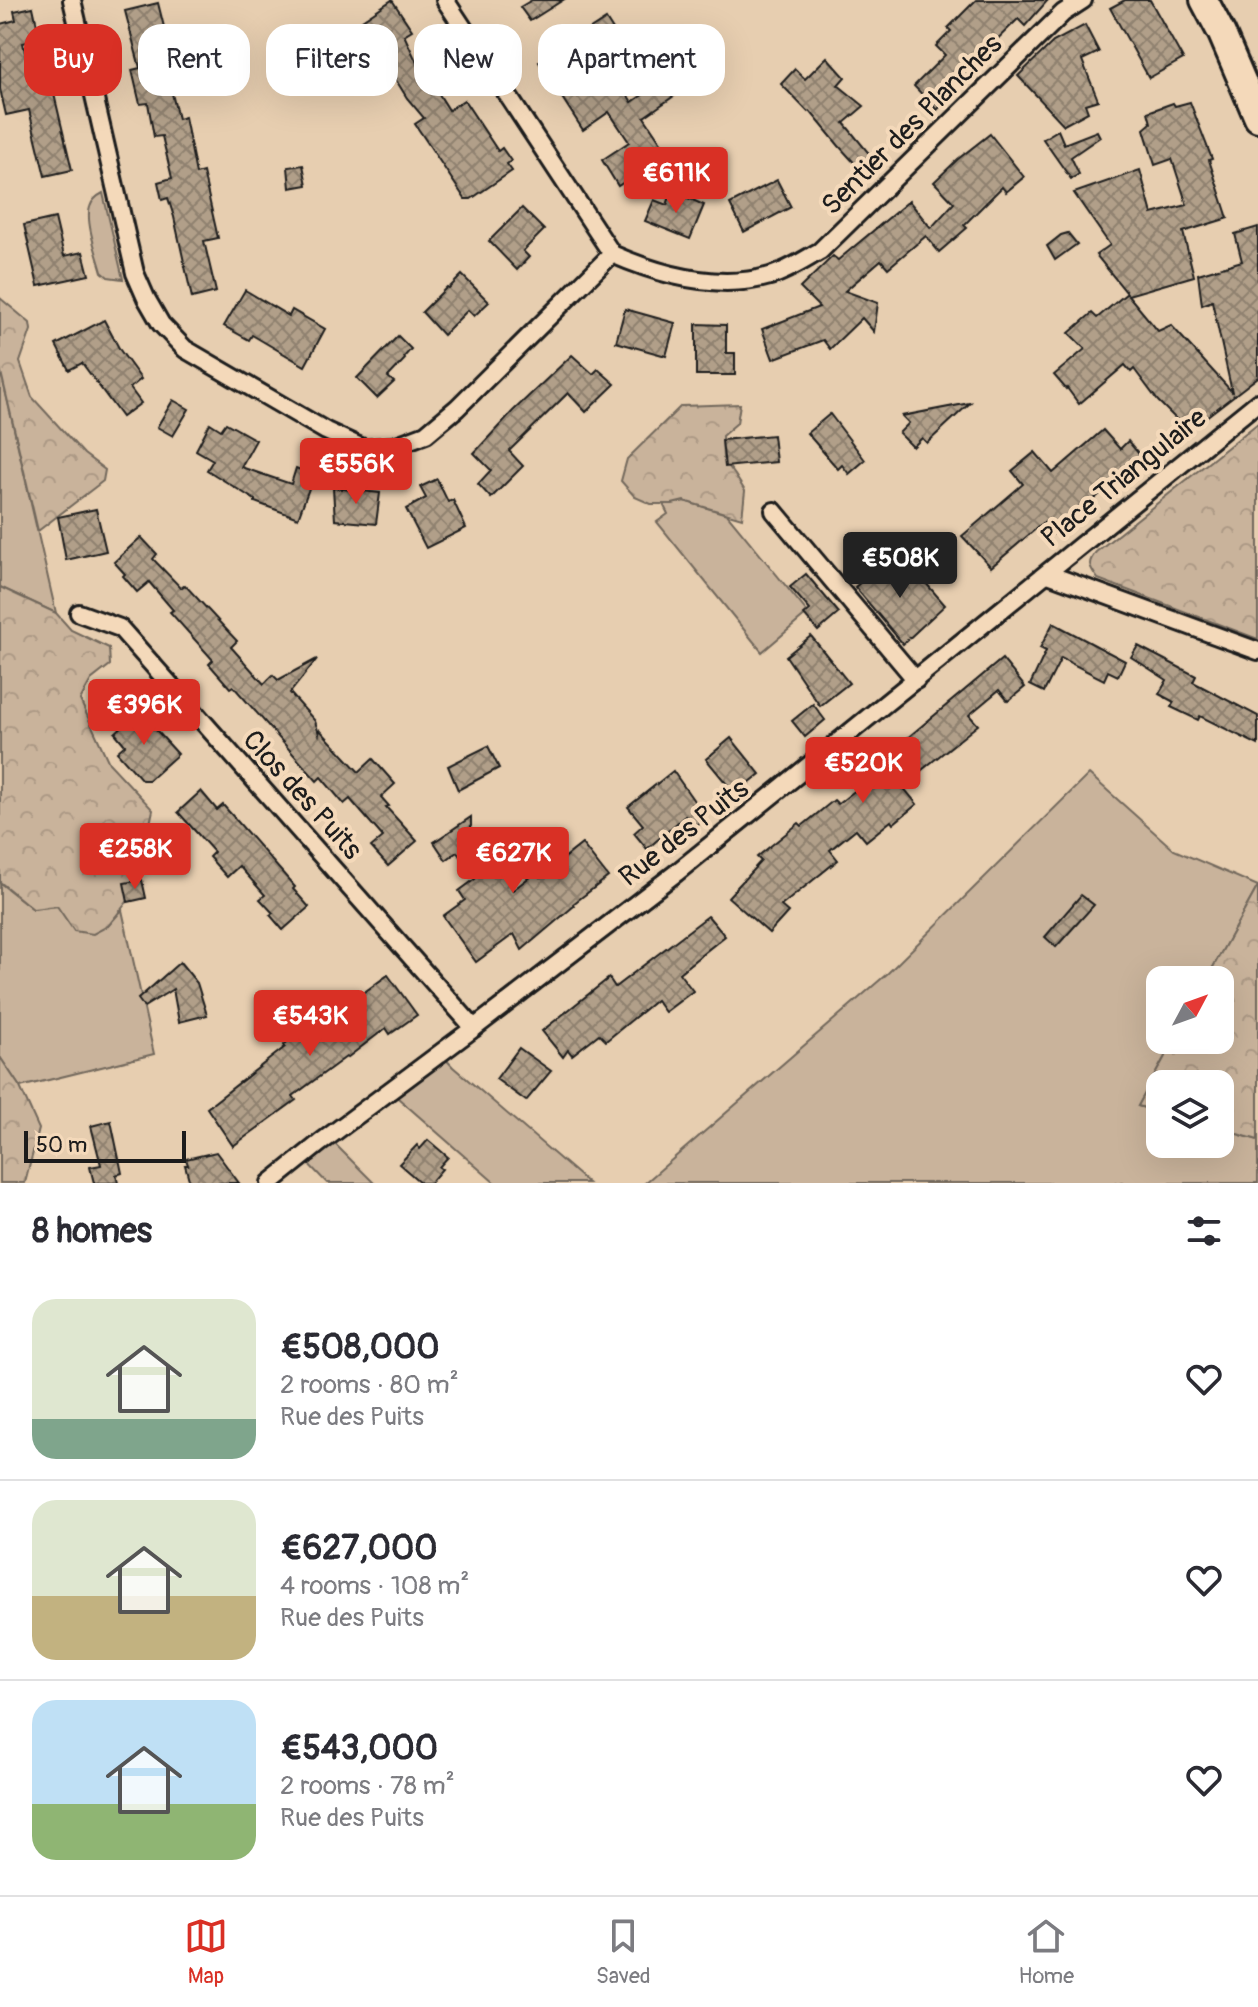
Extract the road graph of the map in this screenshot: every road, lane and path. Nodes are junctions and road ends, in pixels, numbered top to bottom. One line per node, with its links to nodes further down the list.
1 (72, 0): 6 (street)
2 (445, 0): 6 (street)
3 (1083, 0): 6 (street, Sentier des Planches)
4 (1204, 0): 5 (main road)
5 (1258, 118)
6 (612, 254)
7 (1258, 402): 9 (street, Place Triangulaire)
8 (774, 511): 12 (street)
9 (1048, 574): 11 (street, Place Triangulaire); 12 (street, Rue des Puits)
10 (79, 613): 13 (street, Clos des Puits)
11 (1258, 651)
12 (916, 680): 13 (street, Rue des Puits)
13 (474, 1028): 14 (street, Rue des Puits)
14 (270, 1183)

